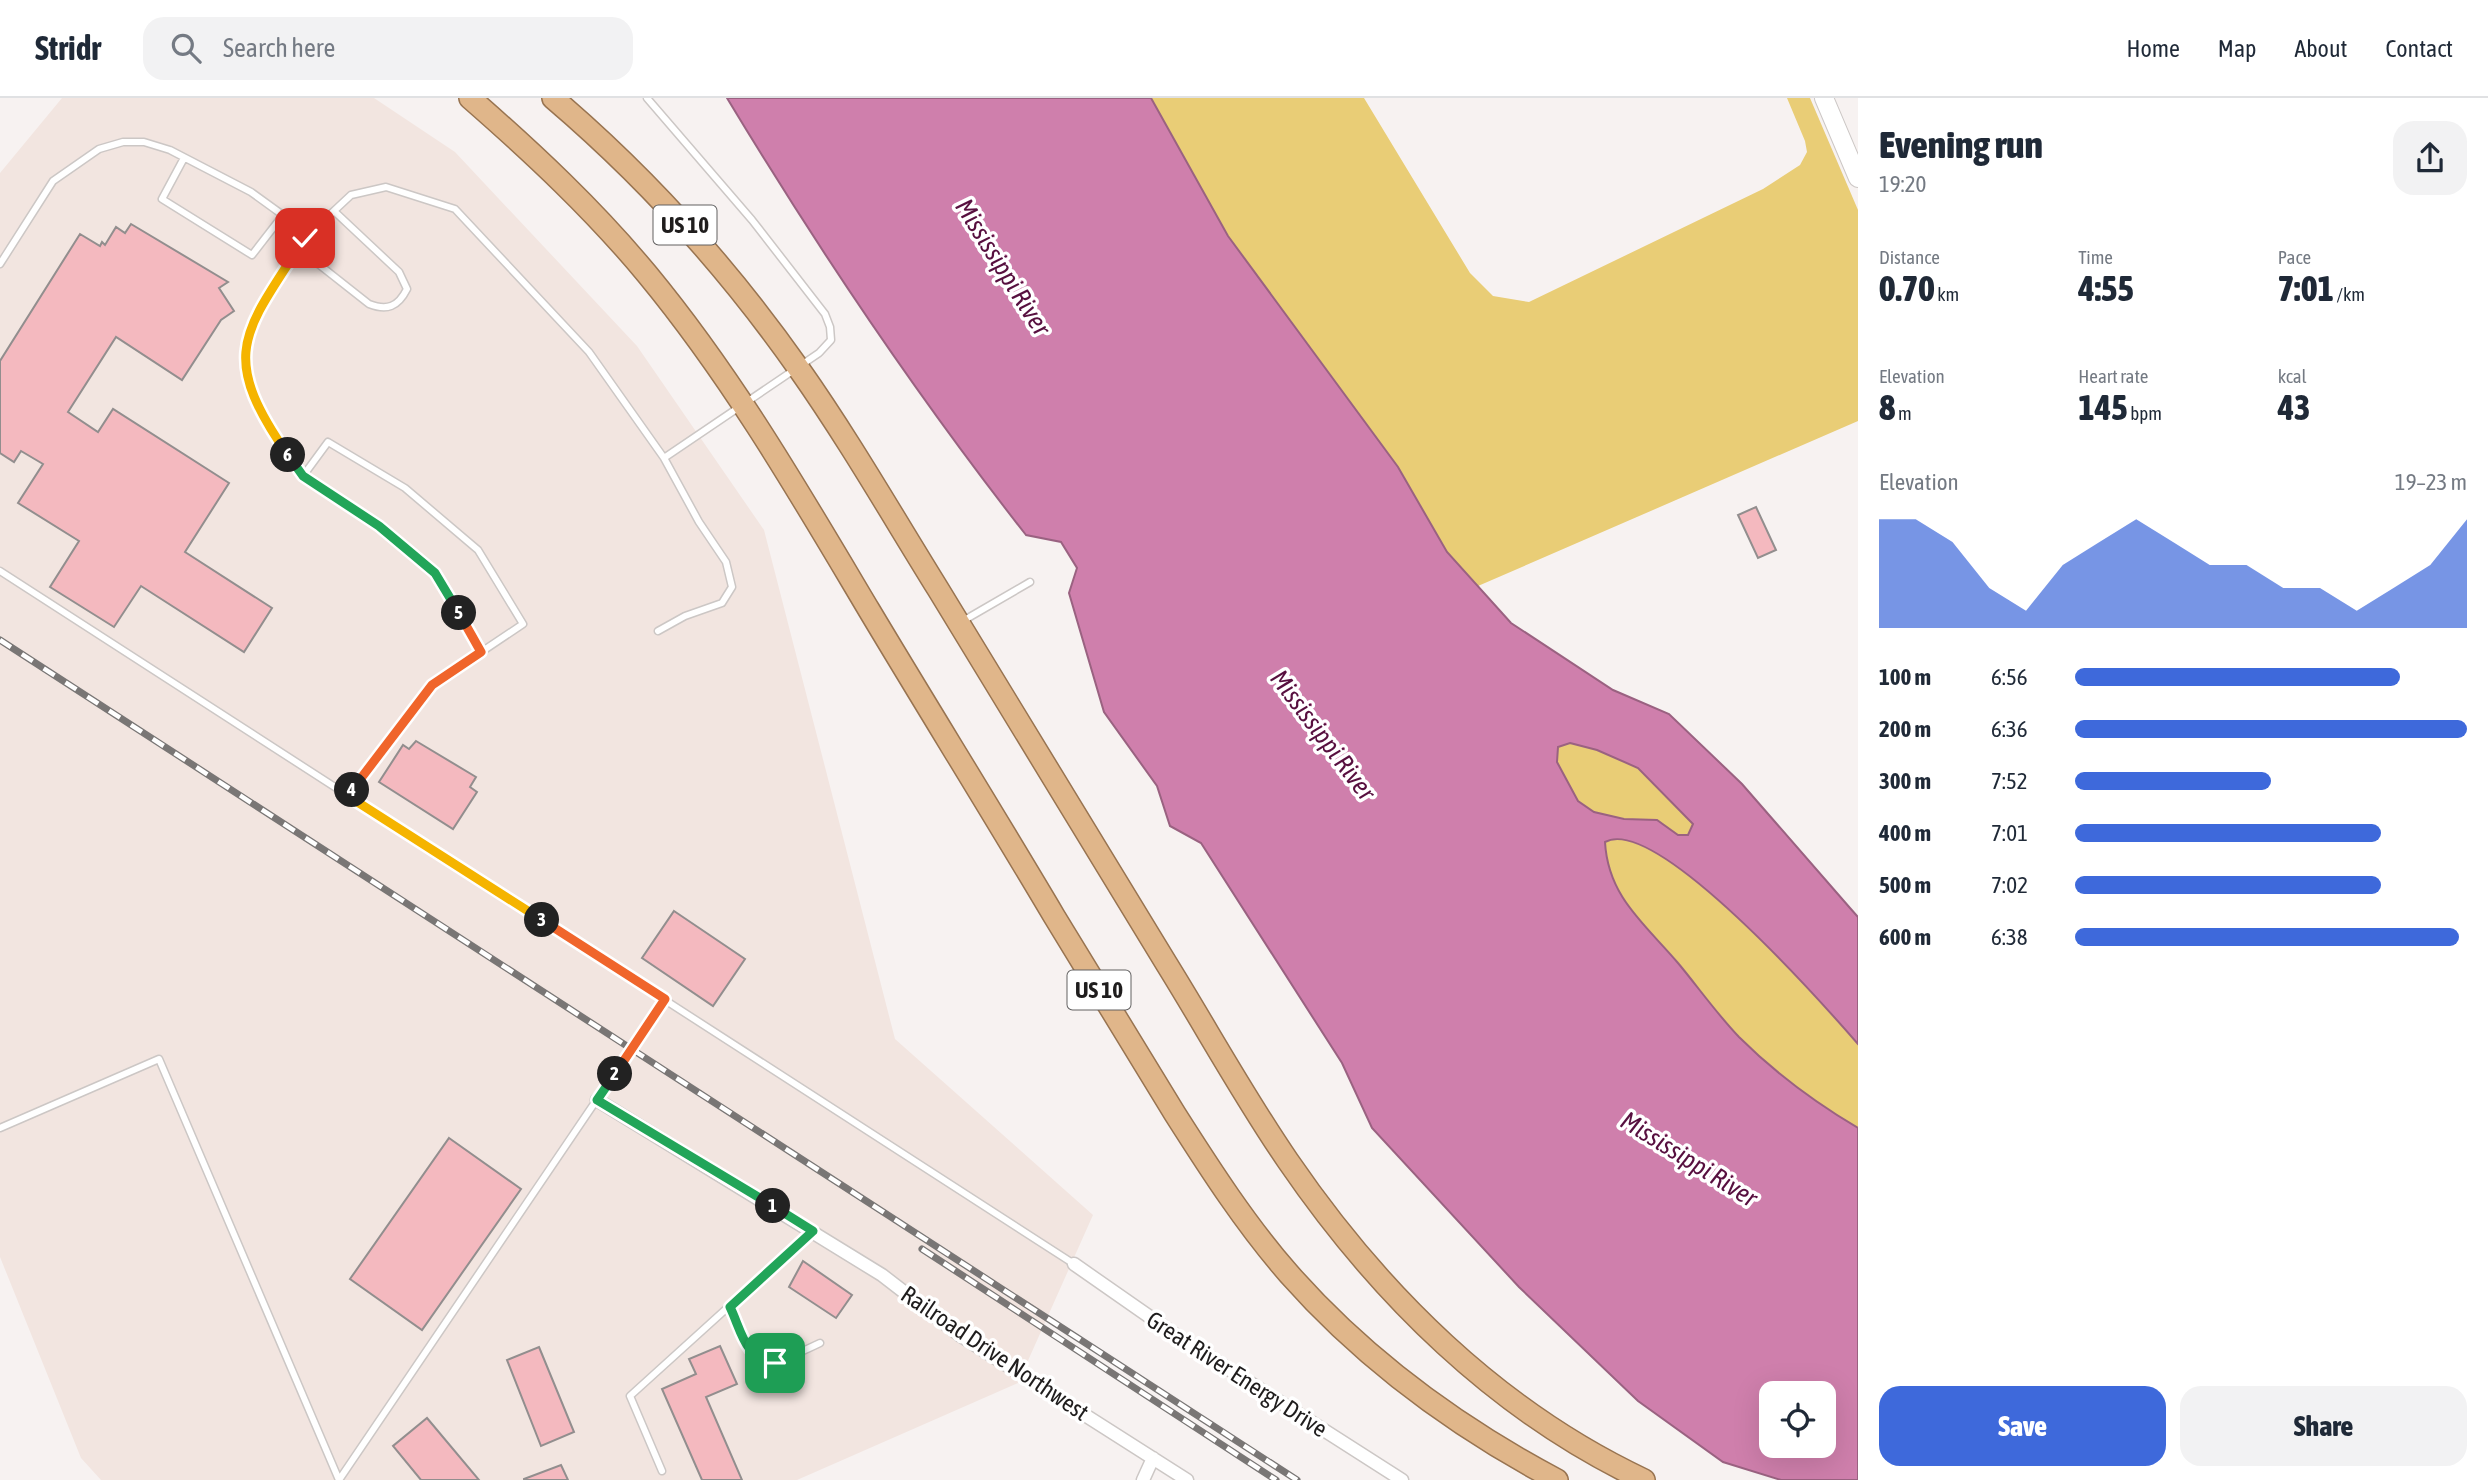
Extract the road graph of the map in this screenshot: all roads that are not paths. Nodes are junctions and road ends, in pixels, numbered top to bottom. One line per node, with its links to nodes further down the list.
1 (470, 98): 13 (highway, US 10)
2 (553, 98): 12 (highway, US 10)
3 (647, 98): 12 (lane)
4 (1824, 98): 6 (main road)
5 (184, 158): 8 (lane); 8 (lane); 11 (lane)
6 (1858, 178)
7 (334, 211): 9 (lane); 10 (lane); 14 (lane)
8 (282, 215): 9 (lane)
9 (309, 234): 10 (lane)
10 (298, 248): 15 (lane)
11 (0, 264)
12 (799, 369): 13 (lane); 18 (highway, US 10)
13 (744, 406): 14 (lane); 35 (highway, US 10)
14 (664, 458): 19 (lane)
15 (303, 476): 20 (lane); 20 (lane)
16 (0, 571): 21 (lane)
17 (1030, 582): 18 (lane)
18 (959, 623): 36 (highway, US 10)
19 (658, 631)
20 (481, 652): 21 (lane)
21 (348, 796): 22 (lane)
22 (665, 999): 23 (lane); 26 (lane)
23 (597, 1100): 25 (street, Railroad Drive Northwest); 31 (lane)
24 (0, 1128): 31 (lane)
25 (808, 1228): 27 (lane); 29 (street, Railroad Drive Northwest)
26 (1074, 1264): 34 (street, Great River Energy Drive)
27 (730, 1307): 28 (lane); 30 (lane)
28 (820, 1343)
29 (1153, 1458): 32 (street); 33 (street, Railroad Drive Northwest)
30 (662, 1471)
31 (339, 1480)
32 (1143, 1480)
33 (1187, 1480)
34 (1402, 1480)
35 (1556, 1480)
36 (1644, 1480)

